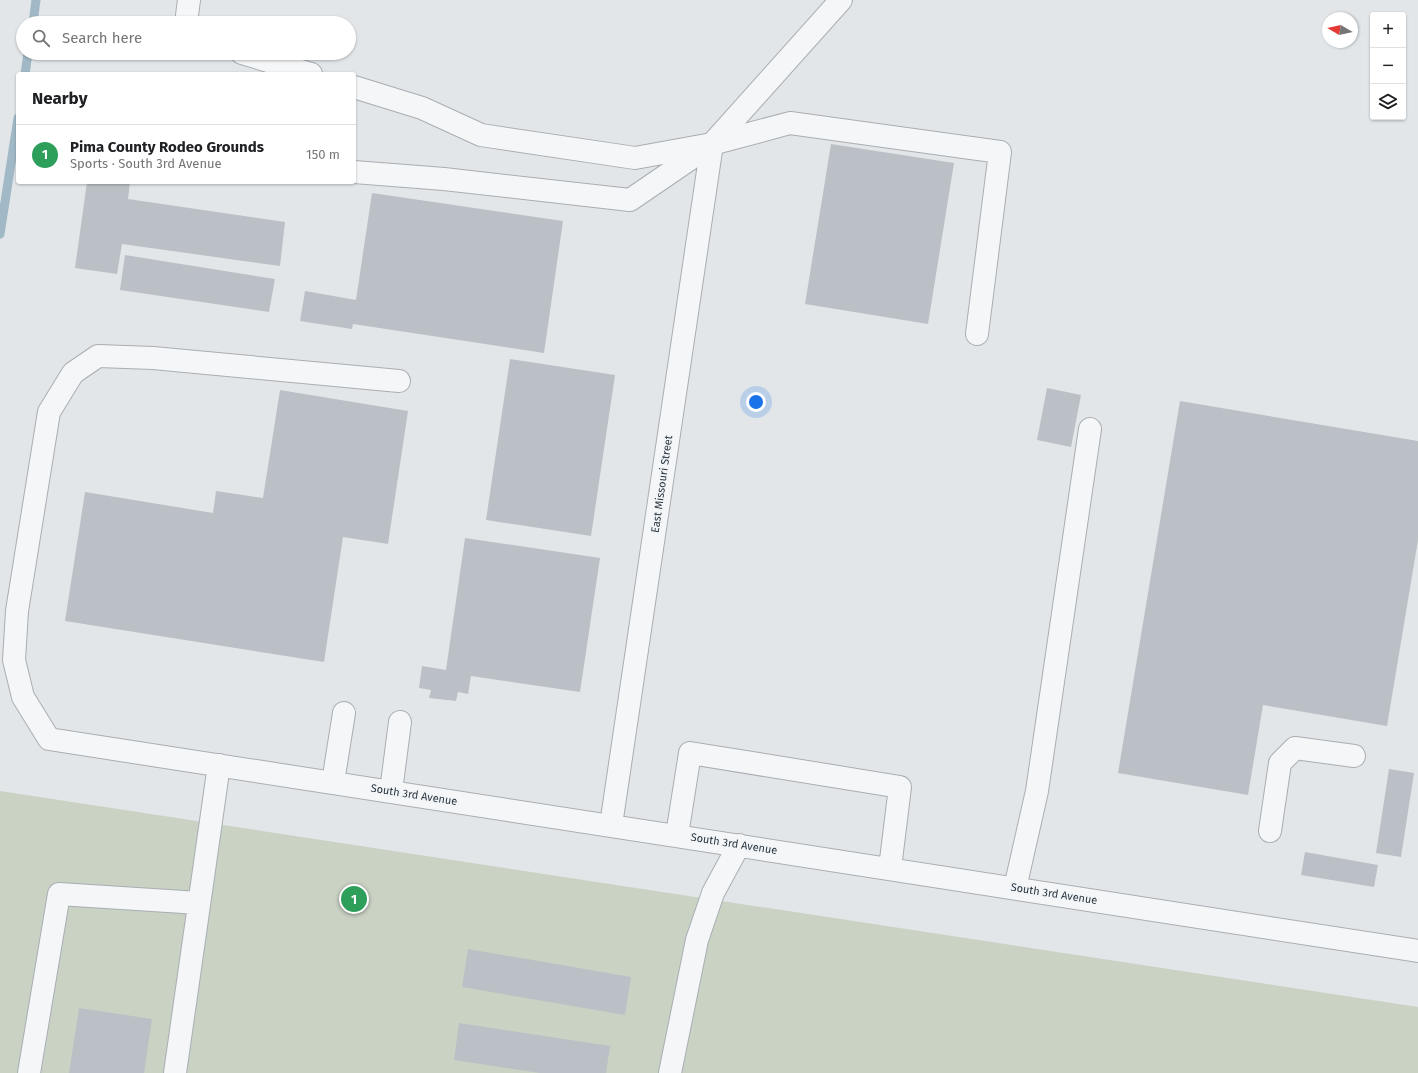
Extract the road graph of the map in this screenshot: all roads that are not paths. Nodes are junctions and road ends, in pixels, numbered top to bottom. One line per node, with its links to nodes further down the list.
1 (189, 0): 3 (street)
2 (841, 0): 7 (street)
3 (187, 16)
4 (265, 60): 5 (street)
5 (304, 72)
6 (356, 88): 7 (street)
7 (712, 144): 8 (street); 9 (street); 18 (street, East Missouri Street)
8 (356, 172)
9 (977, 334)
10 (399, 381): 15 (street, South 3rd Avenue)
11 (1090, 429): 23 (street)
12 (344, 713): 16 (street)
13 (400, 722): 17 (street)
14 (1354, 756): 19 (street)
15 (219, 765): 16 (street, South 3rd Avenue); 24 (street)
16 (333, 782): 17 (street, South 3rd Avenue)
17 (391, 791): 18 (street, South 3rd Avenue)
18 (611, 825): 20 (street, South 3rd Avenue)
19 (1270, 832)
20 (677, 835): 21 (street, South 3rd Avenue); 22 (street)
21 (739, 845): 22 (street, South 3rd Avenue); 28 (street)
22 (890, 868): 23 (street, South 3rd Avenue)
23 (1015, 888): 25 (street, South 3rd Avenue)
24 (199, 903): 26 (street); 27 (street)
25 (1418, 951)
26 (29, 1073)
27 (175, 1073)
28 (670, 1073)

